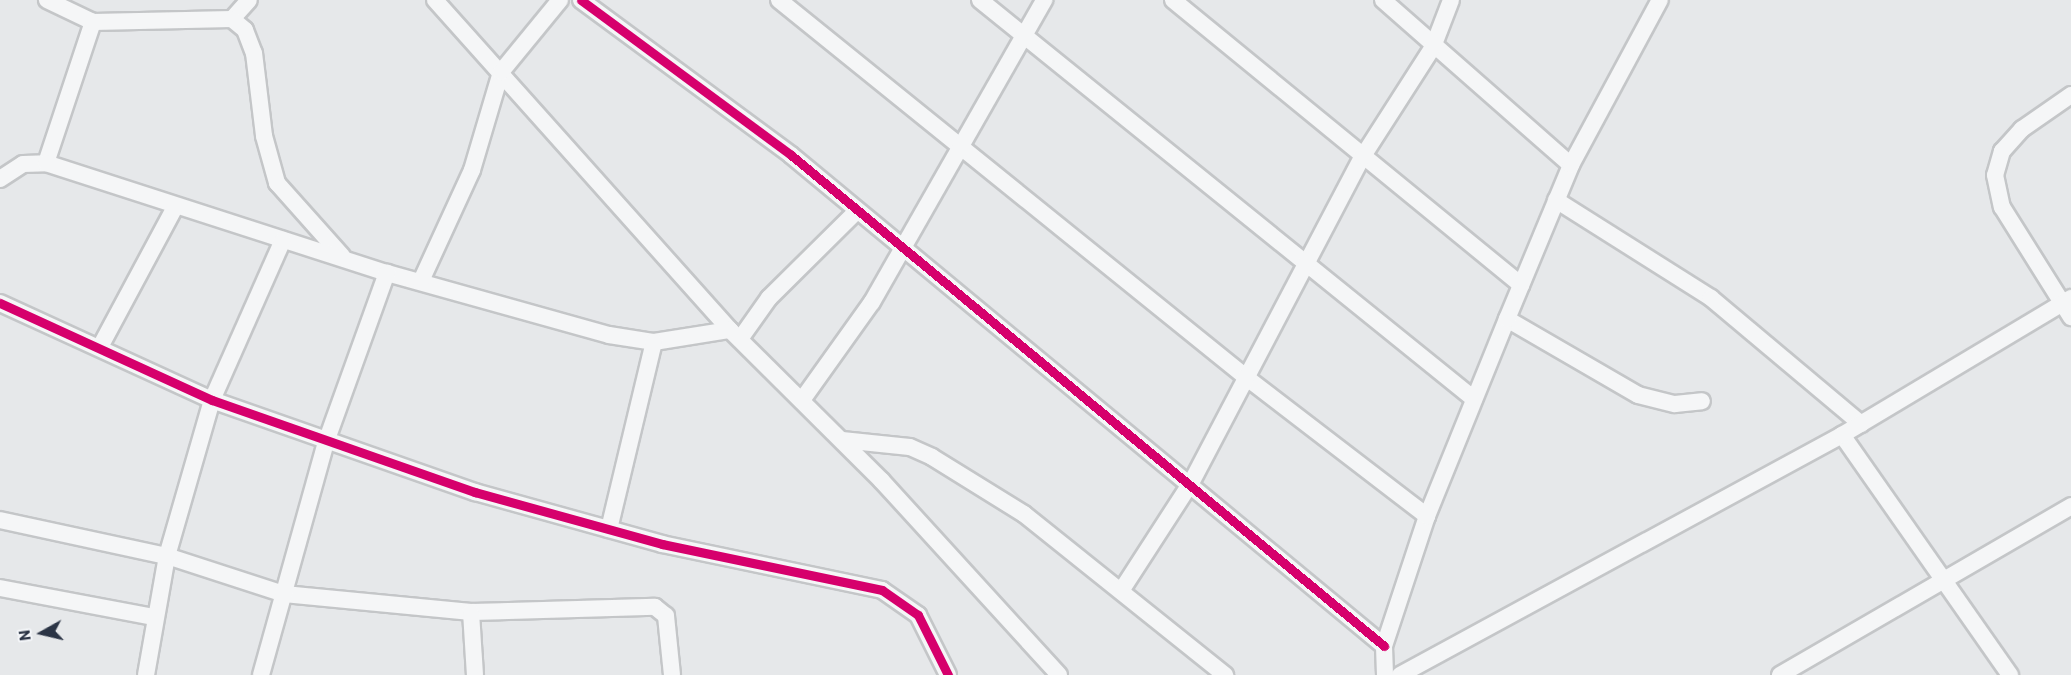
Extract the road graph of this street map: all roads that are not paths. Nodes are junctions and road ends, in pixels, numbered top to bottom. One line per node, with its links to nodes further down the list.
1 (47, 0): 14 (street)
2 (249, 0): 13 (street)
3 (435, 0): 17 (street)
4 (560, 0): 17 (street)
5 (779, 0): 19 (street)
6 (980, 0): 15 (street)
7 (1044, 0): 15 (street)
8 (1173, 0): 20 (street)
9 (1383, 0): 16 (street)
10 (1451, 0): 16 (street)
11 (1660, 0): 22 (street)
12 (585, 1): 26 (street)
13 (232, 19): 14 (street); 29 (street)
14 (93, 22): 21 (street)
15 (1024, 36): 19 (street); 30 (street)
16 (1433, 47): 20 (street); 22 (street)
17 (501, 72): 32 (street); 37 (street)
18 (2071, 94): 35 (street)
19 (963, 146): 28 (street); 40 (street)
20 (1363, 156): 30 (street); 33 (street)
21 (46, 163): 23 (street); 25 (street)
22 (1571, 165): 24 (street)
23 (0, 179)
24 (1556, 200): 33 (street); 45 (street)
25 (175, 207): 27 (street); 39 (street)
26 (856, 212): 28 (street); 37 (street)
27 (283, 240): 29 (street); 42 (street)
28 (902, 252): 43 (street); 49 (street)
29 (345, 259): 31 (street)
30 (1309, 262): 40 (street); 41 (street)
31 (387, 273): 32 (street); 48 (street)
32 (421, 281): 38 (street)
33 (1521, 285): 36 (street)
34 (0, 303): 39 (street)
35 (2068, 306): 45 (street)
36 (1507, 319): 41 (street); 44 (street)
37 (735, 334): 38 (street); 43 (street)
38 (654, 342): 53 (street)
39 (100, 347): 42 (street)
40 (1247, 378): 49 (street); 51 (street)
41 (1474, 399): 51 (street)
42 (212, 400): 48 (street); 54 (street)
43 (802, 400): 47 (street)
44 (1702, 400)
45 (1861, 424): 46 (street)
46 (1842, 435): 55 (street); 71 (street)
47 (842, 440): 57 (street); 68 (street)
48 (326, 442): 53 (street); 58 (street)
49 (1191, 483): 57 (street); 61 (street)
50 (2071, 506): 55 (street)
51 (1427, 516): 61 (street)
52 (0, 520): 54 (street)
53 (609, 530): 67 (street)
54 (167, 556): 58 (street); 60 (street)
55 (1945, 578): 72 (street); 73 (street)
56 (0, 588): 60 (street)
57 (1121, 591): 69 (street)
58 (284, 594): 59 (street); 62 (street)
59 (471, 612): 65 (street); 66 (street)
60 (154, 617): 63 (street)
61 (1384, 646): 70 (street)
62 (262, 669): 64 (street)
63 (147, 675)
64 (250, 675)
65 (475, 675)
66 (672, 675)
67 (948, 675)
68 (1059, 675)
69 (1225, 675)
70 (1385, 675)
71 (1400, 675)
72 (1780, 675)
73 (2010, 675)

